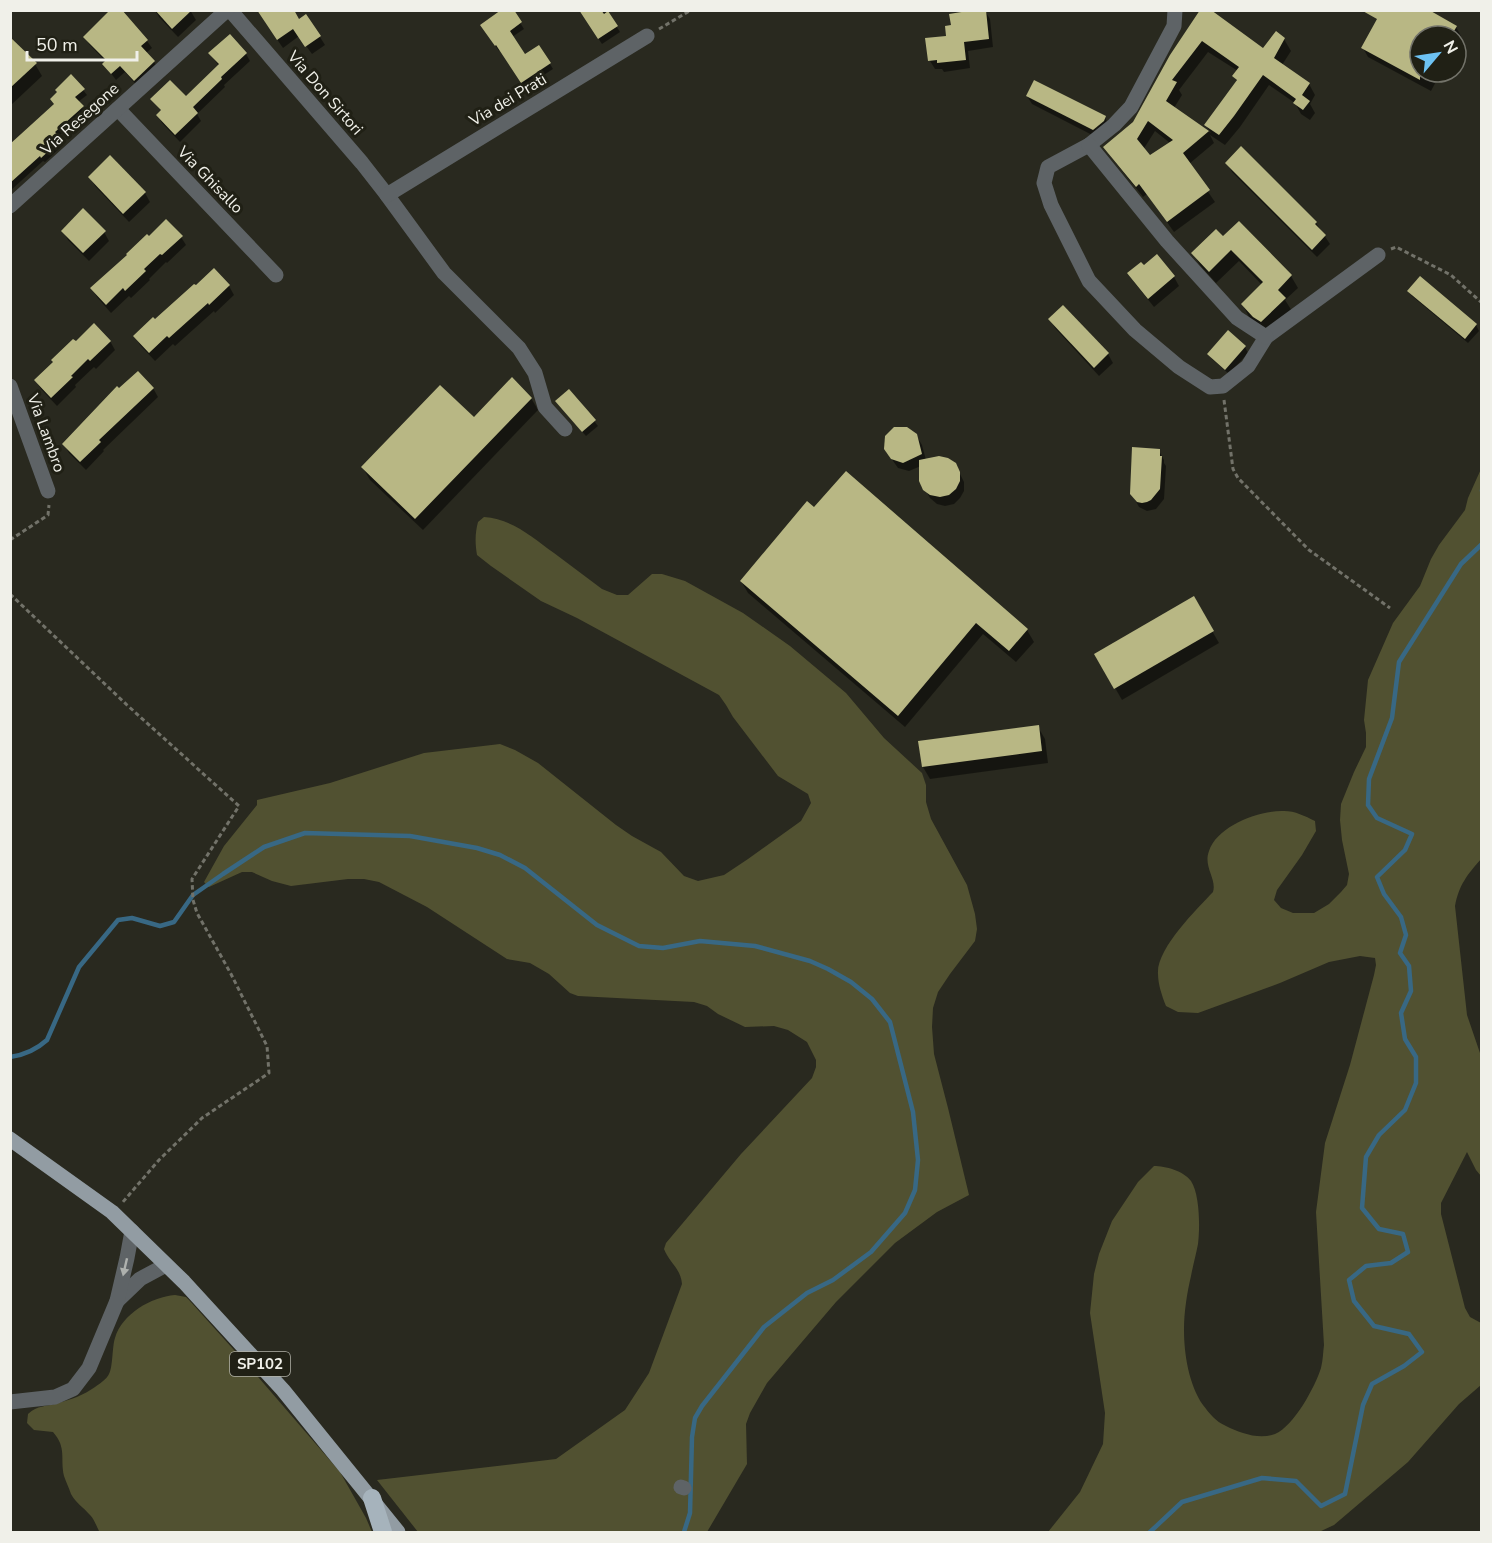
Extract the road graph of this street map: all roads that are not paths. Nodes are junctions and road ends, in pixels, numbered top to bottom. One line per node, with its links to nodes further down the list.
1 (1175, 10): 5 (street)
2 (234, 12): 4 (street, Via Resegone); 6 (street, Via Don Sirtori)
3 (647, 36): 6 (street, Via dei Prati)
4 (118, 109): 7 (street, Via Resegone); 9 (street, Via Ghisallo)
5 (1089, 144): 10 (street); 10 (street)
6 (387, 195): 12 (street, Via Don Sirtori)
7 (10, 206)
8 (1378, 255): 10 (street)
9 (276, 275)
10 (1266, 337)
11 (10, 386): 13 (street, Via Lambro)
12 (565, 429)
13 (48, 491)
14 (10, 1139): 15 (main road, SP102)
15 (132, 1231): 16 (main road, SP102); 17 (street, one-way to 17)
16 (166, 1265): 17 (street); 19 (main road, SP102)
17 (117, 1301): 18 (street)
18 (10, 1402)
19 (372, 1498): 20 (highway); 21 (main road, SP102)
20 (383, 1533)
21 (398, 1533)

